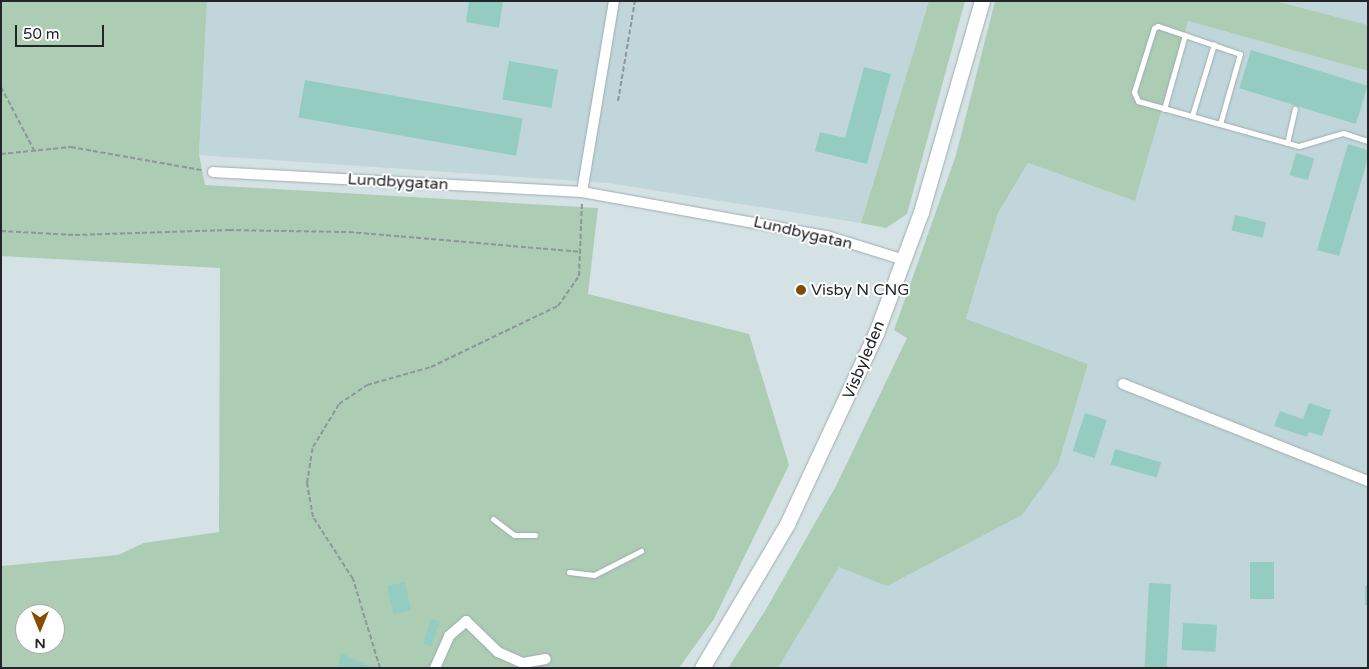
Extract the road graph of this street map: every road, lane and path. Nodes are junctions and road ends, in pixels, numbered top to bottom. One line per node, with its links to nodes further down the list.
1 (614, 1): 17 (street)
2 (635, 1): 7 (path)
3 (982, 1): 20 (main road, Visbyleden)
4 (1185, 35): 5 (lane); 8 (lane); 8 (lane)
5 (1214, 44): 10 (lane); 11 (lane)
6 (1, 87): 14 (path)
7 (618, 101)
8 (1164, 109): 10 (lane)
9 (1295, 109): 13 (lane)
10 (1192, 116): 11 (lane)
11 (1220, 124): 13 (lane)
12 (1368, 141): 13 (lane)
13 (1287, 143)
14 (34, 150): 15 (path); 16 (path)
15 (1, 154)
16 (213, 172): 17 (street, Lundbygatan)
17 (582, 192): 19 (path); 20 (street, Lundbygatan)
18 (1, 231): 19 (path)
19 (581, 252): 28 (path)
20 (904, 260): 30 (main road, Visbyleden)
21 (1123, 384): 22 (street)
22 (1368, 481)
23 (494, 519): 24 (lane)
24 (535, 535)
25 (641, 551): 26 (lane)
26 (569, 572)
27 (546, 659): 29 (street)
28 (380, 668)
29 (435, 668)
30 (702, 668)

